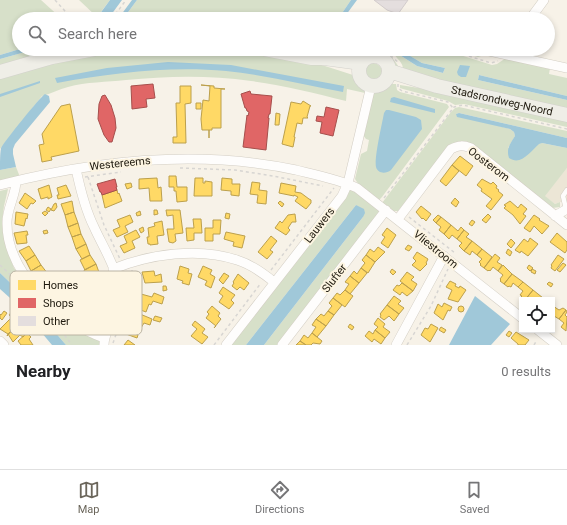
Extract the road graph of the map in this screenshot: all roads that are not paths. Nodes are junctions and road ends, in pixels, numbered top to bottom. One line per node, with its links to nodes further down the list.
1 (544, 0): 2 (street)
2 (535, 12)
3 (57, 56): 10 (main road)
4 (302, 56): 9 (main road)
5 (373, 56): 9 (main road)
6 (380, 56): 11 (main road)
7 (520, 56): 8 (street)
8 (567, 68)
9 (360, 69): 12 (main road)
10 (0, 72)
11 (387, 75): 12 (main road); 13 (main road, Stadsrondweg-Noord)
12 (371, 86): 17 (street, Lauwers)
13 (567, 115)
14 (81, 174): 15 (street); 17 (street, Westereems); 25 (street, Westereems)
15 (16, 181): 16 (street); 26 (street)
16 (0, 185)
17 (346, 188): 19 (street, Vliestroom); 27 (street, Lauwers)
18 (567, 190): 20 (lane)
19 (382, 207): 22 (street, Vliestroom); 35 (street, Slufter)
20 (566, 209): 21 (street)
21 (555, 216): 22 (street, Oosterom); 23 (street, Oosterom)
22 (398, 219): 24 (street, Vliestroom)
23 (567, 225)
24 (448, 259): 28 (street, Vliestroom); 36 (street)
25 (113, 269): 27 (street)
26 (23, 271)
27 (270, 279): 34 (street, Lauwers)
28 (519, 316)
29 (94, 335): 32 (street)
30 (547, 337): 37 (street)
31 (0, 341): 33 (street)
32 (104, 342)
33 (4, 345)
34 (226, 345)
35 (282, 345)
36 (396, 345)
37 (556, 345)

